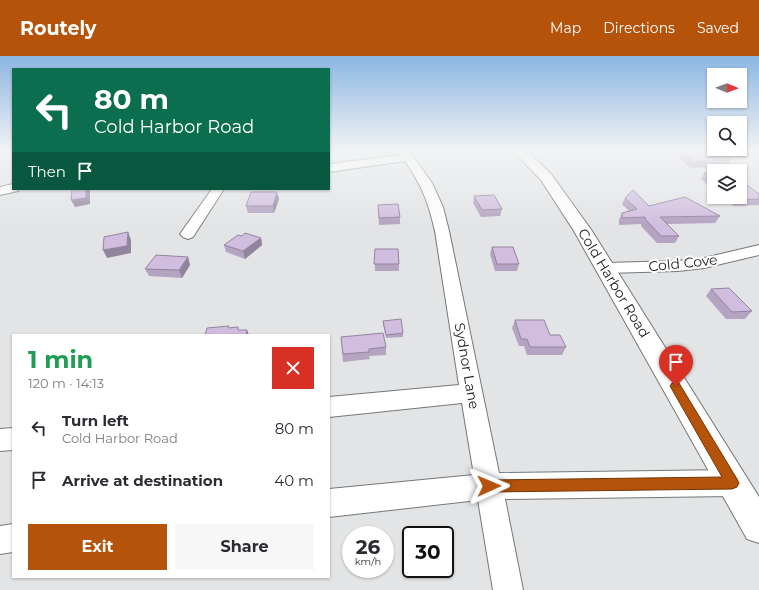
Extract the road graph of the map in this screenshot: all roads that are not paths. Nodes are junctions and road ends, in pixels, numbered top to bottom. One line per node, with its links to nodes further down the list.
1 (421, 176): 9 (street, Sydnor Lane)
2 (545, 176): 8 (main road, Cold Harbor Road)
3 (12, 188): 5 (street)
4 (217, 190): 6 (street)
5 (0, 191)
6 (188, 234)
7 (759, 250): 8 (street, Cold Cove)
8 (606, 268): 13 (main road, Cold Harbor Road)
9 (472, 393): 10 (street); 14 (street, Sydnor Lane)
10 (330, 407)
11 (12, 439): 12 (street)
12 (0, 440)
13 (732, 483): 14 (street); 16 (main road, Cold Harbor Road)
14 (489, 486): 15 (street); 19 (street, Sydnor Lane)
15 (330, 503)
16 (759, 526)
17 (12, 538): 18 (street)
18 (0, 540)
19 (508, 590)

